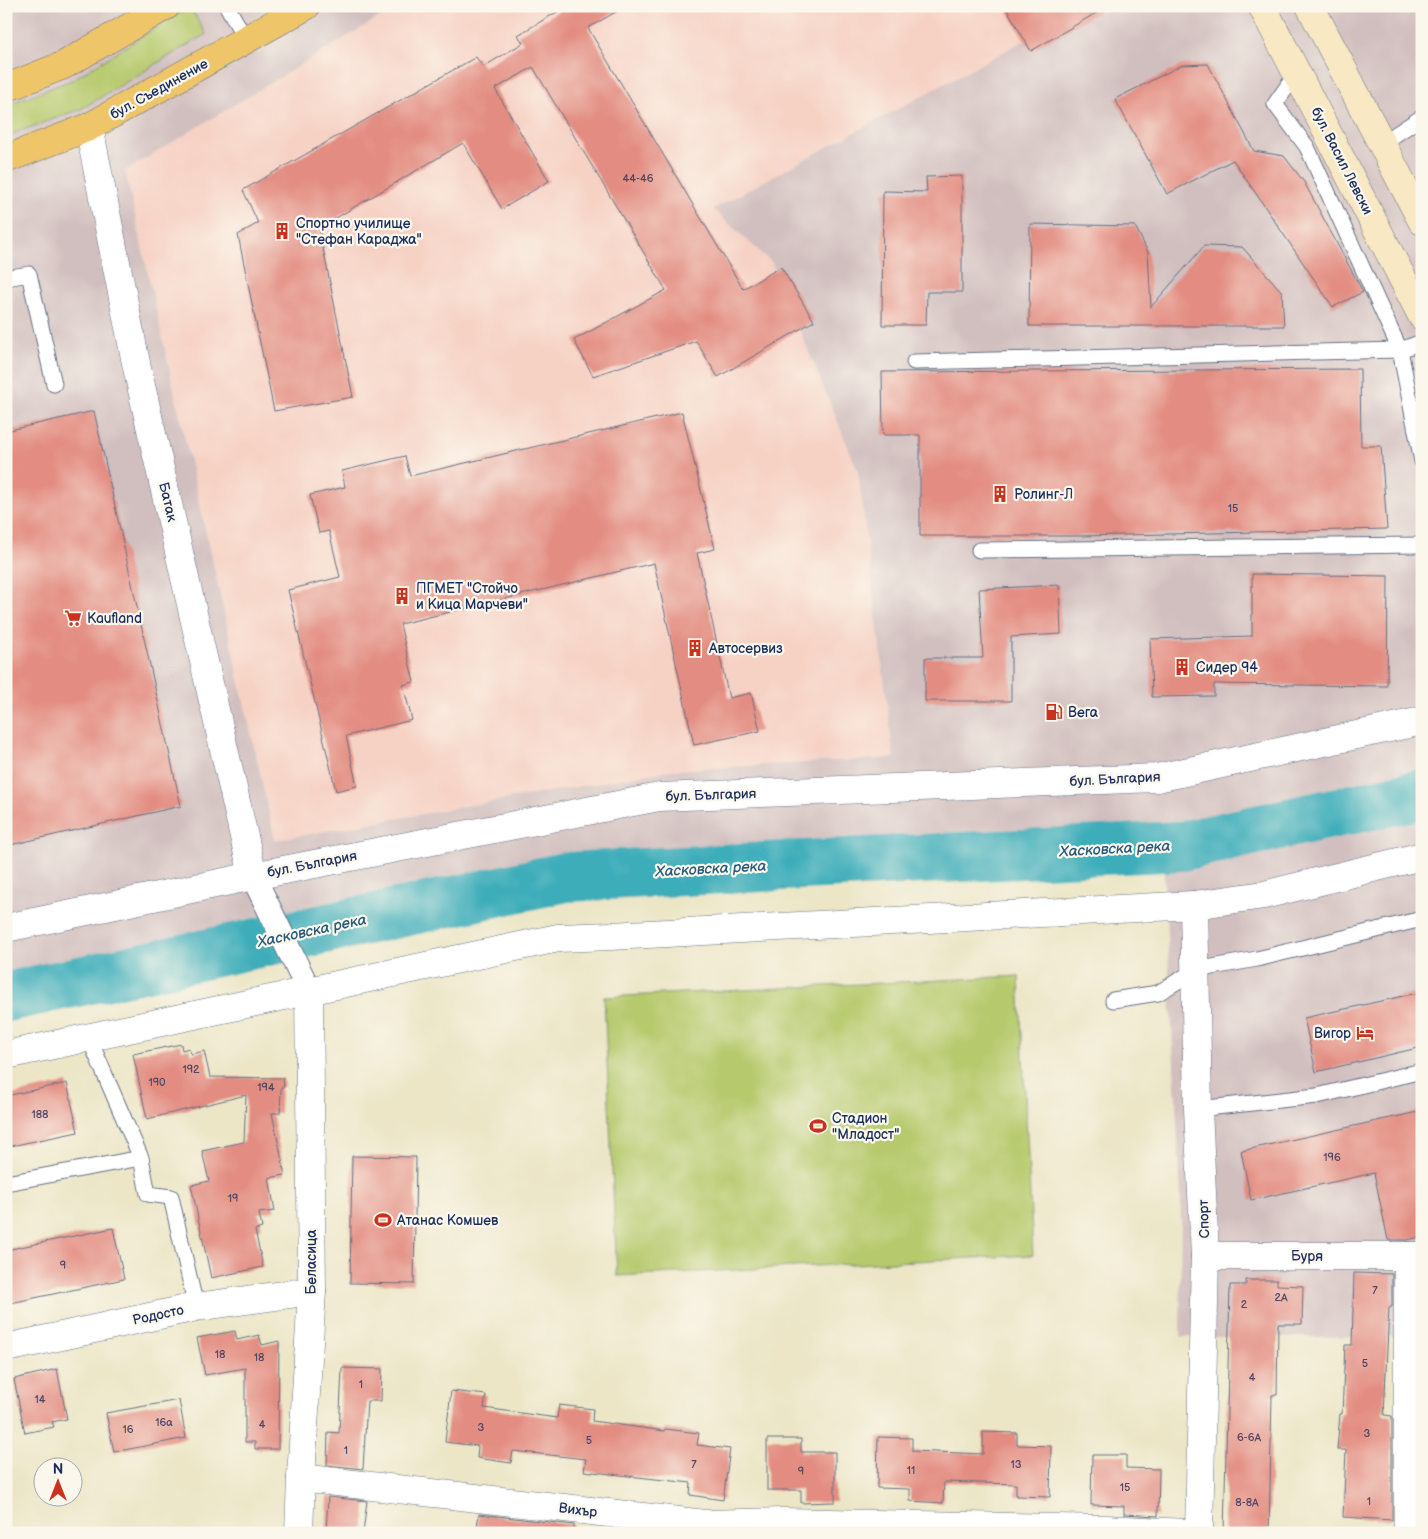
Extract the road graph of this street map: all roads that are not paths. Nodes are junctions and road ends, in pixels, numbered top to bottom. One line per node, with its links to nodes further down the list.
1 (166, 6): 8 (main road)
2 (227, 6): 6 (lane)
3 (306, 6): 6 (main road, бул. Съединение)
4 (1262, 6): 7 (main road, бул. Васил Левски)
5 (1310, 6): 11 (main road)
6 (246, 40): 10 (main road, бул. Съединение)
7 (1296, 74): 15 (main road, бул. Васил Левски); 17 (lane)
8 (6, 88)
9 (1422, 117): 11 (lane)
10 (89, 127): 12 (main road, бул. Съединение); 25 (street, Батак)
11 (1381, 144): 13 (main road)
12 (6, 159)
13 (1422, 221)
14 (6, 278): 19 (lane)
15 (1422, 316)
16 (1422, 342): 17 (lane)
17 (1400, 350): 18 (lane); 20 (lane)
18 (914, 362)
19 (54, 384)
20 (1422, 461)
21 (1422, 545): 22 (lane)
22 (979, 550)
23 (1422, 721): 25 (street, бул. България)
24 (1422, 856): 26 (street)
25 (253, 876): 28 (street, бул. България); 30 (street)
26 (1194, 905): 29 (street, Спорт); 30 (street)
27 (1422, 919): 29 (lane)
28 (6, 928)
29 (1196, 970): 31 (lane); 35 (street, Спорт)
30 (309, 991): 32 (street); 40 (street, Беласица)
31 (1113, 1000)
32 (89, 1038): 33 (street); 36 (lane)
33 (6, 1055)
34 (1422, 1071): 35 (lane)
35 (1198, 1109): 38 (street, Спорт)
36 (141, 1158): 37 (lane); 41 (lane)
37 (6, 1184)
38 (1205, 1256): 39 (street, Буря); 46 (street, Спорт)
39 (1415, 1256): 47 (street, Буря)
40 (312, 1291): 41 (street, Родосто); 43 (street, Беласица)
41 (196, 1307): 42 (street, Родосто)
42 (6, 1348)
43 (301, 1478): 44 (street, Беласица); 45 (street, Вихър)
44 (300, 1533)
45 (1186, 1533)
46 (1199, 1533)
47 (1408, 1533)

